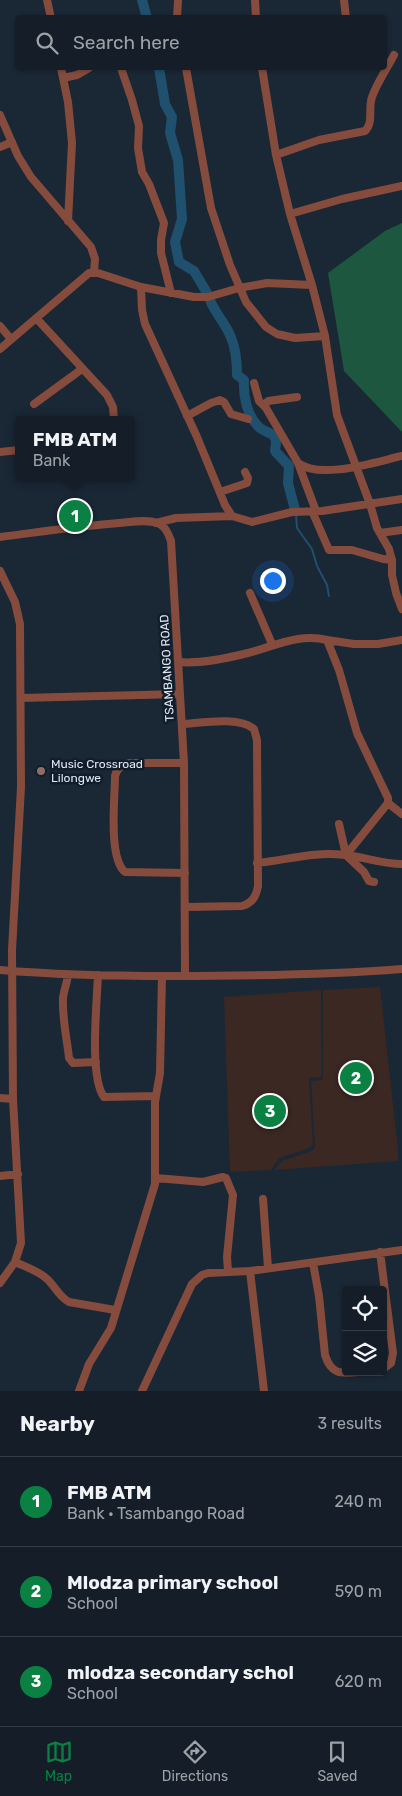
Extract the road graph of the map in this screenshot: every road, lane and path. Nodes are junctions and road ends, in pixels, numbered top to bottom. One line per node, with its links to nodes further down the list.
1 (47, 0): 5 (street)
2 (178, 0): 6 (street)
3 (255, 0): 7 (street)
4 (344, 0): 8 (street)
5 (50, 15)
6 (177, 15)
7 (256, 15)
8 (346, 15)
9 (394, 55): 10 (street)
10 (387, 69)
11 (61, 70): 17 (street)
12 (85, 70): 17 (street)
13 (122, 70): 29 (street)
14 (186, 70): 28 (street)
15 (262, 70): 21 (street)
16 (386, 70): 21 (street)
17 (63, 78): 24 (street)
18 (0, 115): 19 (street)
19 (12, 142): 20 (street); 24 (street)
20 (0, 147)
21 (276, 155): 23 (street)
22 (402, 186): 23 (street)
23 (290, 214): 26 (street)
24 (68, 221): 25 (street)
25 (94, 272): 27 (street); 30 (street)
26 (312, 286): 28 (street); 32 (street)
27 (141, 287): 29 (street); 41 (street)
28 (239, 288): 29 (street); 32 (street)
29 (171, 293)
30 (37, 319): 33 (street); 35 (street)
31 (0, 326): 33 (street)
32 (325, 336): 47 (street)
33 (11, 339): 34 (street)
34 (0, 349)
35 (82, 369): 38 (street); 40 (street)
36 (254, 383): 39 (street)
37 (297, 397): 39 (street)
38 (34, 404)
39 (266, 408): 46 (street)
40 (114, 416)
41 (187, 416): 42 (street); 49 (street)
42 (248, 419)
43 (15, 450): 44 (street)
44 (0, 452)
45 (402, 456): 47 (street)
46 (298, 463): 47 (street); 52 (street)
47 (356, 467): 51 (street)
48 (245, 472): 49 (street)
49 (220, 492): 53 (street)
50 (402, 499): 51 (street)
51 (370, 504): 52 (street); 56 (street)
52 (314, 511): 53 (street); 58 (street)
53 (232, 516): 54 (street)
54 (156, 523): 57 (street); 65 (street, TSAMBANGO ROAD)
55 (402, 530): 56 (street)
56 (380, 533): 58 (street)
57 (0, 537)
58 (392, 560): 61 (street)
59 (0, 571): 67 (street)
60 (250, 592): 64 (street)
61 (402, 609)
62 (327, 640): 63 (street); 64 (street); 70 (street)
63 (402, 640)
64 (272, 644): 65 (street)
65 (179, 662): 66 (street, TSAMBANGO ROAD)
66 (180, 694): 67 (street); 68 (street, TSAMBANGO ROAD)
67 (21, 698): 81 (street)
68 (182, 724): 69 (street, TSAMBANGO ROAD); 74 (street)
69 (184, 763): 76 (street, TSAMBANGO ROAD); 76 (street)
70 (388, 803): 71 (street); 73 (street)
71 (402, 814)
72 (339, 824): 73 (street)
73 (346, 854): 74 (street); 75 (street); 77 (street)
74 (257, 863): 78 (street)
75 (402, 864)
76 (186, 873): 78 (street, TSAMBANGO ROAD)
77 (374, 882)
78 (186, 906): 85 (street, TSAMBANGO ROAD)
79 (402, 969): 85 (street)
80 (0, 970): 81 (street)
81 (13, 971): 82 (street); 89 (street)
82 (68, 975): 83 (street); 86 (street)
83 (98, 975): 84 (street); 86 (street)
84 (162, 976): 85 (street); 87 (street)
85 (185, 976)
86 (96, 1062): 87 (street)
87 (156, 1096): 92 (street)
88 (0, 1098): 89 (street)
89 (14, 1099): 90 (street)
90 (18, 1174): 91 (street); 96 (street)
91 (0, 1176)
92 (156, 1178): 99 (street); 102 (street)
93 (263, 1199): 98 (street)
94 (402, 1250): 95 (street)
95 (380, 1252): 97 (street); 103 (street)
96 (15, 1262): 101 (street); 102 (street)
97 (313, 1262): 98 (street); 104 (street)
98 (268, 1268): 100 (street)
99 (228, 1271): 100 (street); 106 (street)
100 (250, 1271): 107 (street)
101 (0, 1283)
102 (115, 1310): 105 (street)
103 (387, 1366)
104 (342, 1373)
105 (79, 1391)
106 (142, 1391)
107 (264, 1391)

